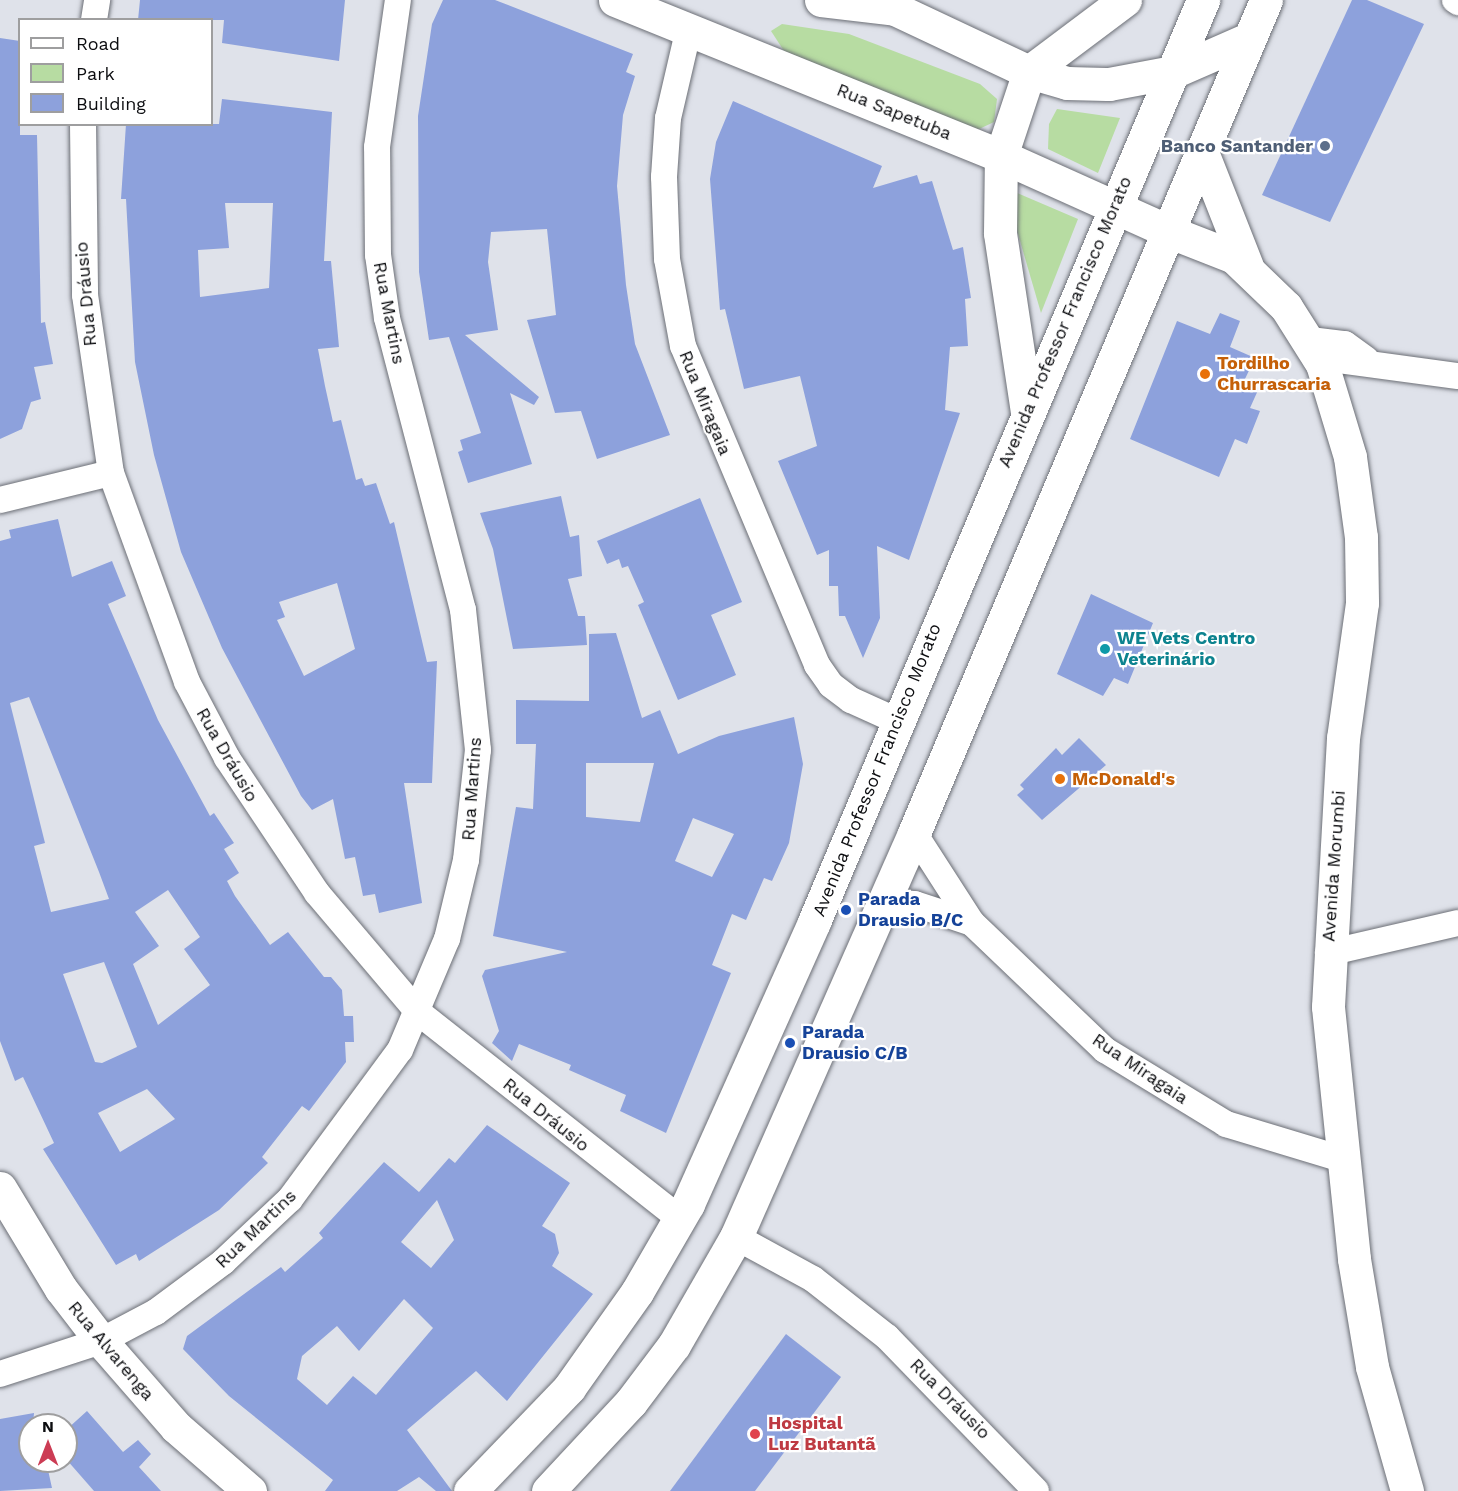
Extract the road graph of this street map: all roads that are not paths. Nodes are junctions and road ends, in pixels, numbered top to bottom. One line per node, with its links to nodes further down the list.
1 (98, 0): 9 (street)
2 (398, 0): 33 (street, Rua Martins)
3 (615, 0): 10 (main road, Rua Sapetuba)
4 (821, 0): 8 (main road)
5 (1125, 0): 12 (main road)
6 (1203, 0): 13 (main road, Avenida Professor Francisco Morato)
7 (1266, 0): 11 (main road)
8 (887, 4): 12 (main road)
9 (94, 18)
10 (689, 28): 15 (main road, Rua Sapetuba); 27 (street, Rua Miragaia)
11 (1248, 39): 13 (main road); 16 (main road)
12 (1029, 72): 13 (main road); 17 (main road)
13 (1173, 72): 18 (main road, Avenida Professor Francisco Morato)
14 (82, 126): 25 (street, Rua Dráusio)
15 (957, 138): 17 (main road, Rua Sapetuba); 19 (main road)
16 (1202, 153): 20 (main road); 21 (main road, Avenida Morumbi)
17 (1001, 156): 18 (main road, Rua Sapetuba); 19 (main road)
18 (1112, 206): 20 (main road, Rua Sapetuba); 24 (main road, Avenida Professor Francisco Morato)
19 (1000, 223): 24 (main road)
20 (1170, 232): 21 (main road, Avenida Morumbi); 28 (main road)
21 (1247, 266): 22 (main road, Avenida Morumbi)
22 (1317, 354): 23 (street); 32 (main road, Avenida Morumbi)
23 (1458, 376)
24 (1027, 412): 27 (main road, Avenida Professor Francisco Morato)
25 (111, 472): 26 (street); 33 (street, Rua Dráusio)
26 (0, 500)
27 (895, 720): 36 (main road, Avenida Professor Francisco Morato)
28 (914, 833): 29 (main road); 30 (street, Rua Miragaia)
29 (885, 901): 30 (street, Rua Miragaia); 37 (main road)
30 (972, 923): 34 (street, Rua Miragaia)
31 (1458, 923): 32 (street)
32 (1328, 953): 34 (main road, Avenida Morumbi)
33 (418, 1012): 36 (street, Rua Dráusio); 38 (street, Rua Martins)
34 (1342, 1159): 44 (main road, Avenida Morumbi)
35 (0, 1188): 38 (main road, Rua Alvarenga)
36 (680, 1220): 41 (main road, Avenida Professor Francisco Morato)
37 (736, 1237): 42 (main road); 43 (street, Rua Dráusio)
38 (101, 1341): 39 (street, Rua Martins); 40 (main road, Rua Alvarenga)
39 (0, 1374)
40 (250, 1491)
41 (470, 1491)
42 (548, 1491)
43 (1036, 1491)
44 (1407, 1491)

